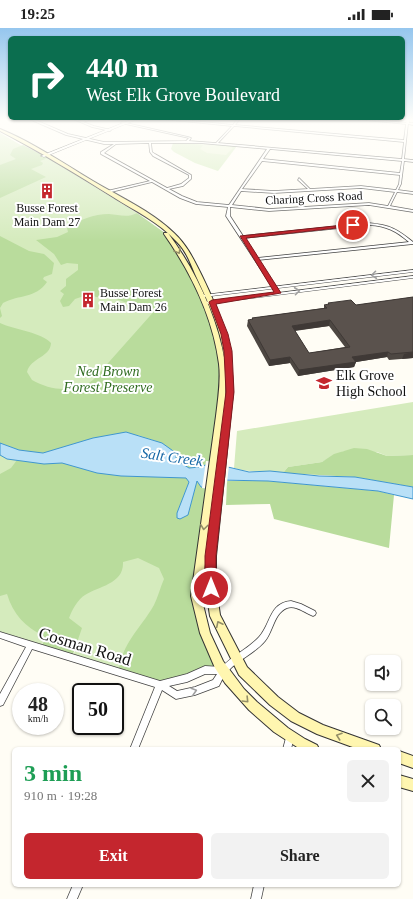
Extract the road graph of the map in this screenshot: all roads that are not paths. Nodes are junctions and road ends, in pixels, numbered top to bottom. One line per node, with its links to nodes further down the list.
1 (53, 160): 29 (main road, one-way to 29)
2 (54, 160): 16 (main road)
3 (112, 160): 11 (street, Charing Cross Road)
4 (162, 160): 12 (street)
5 (262, 160): 9 (street); 14 (street)
6 (400, 160): 7 (street)
7 (404, 160): 8 (street); 9 (street)
8 (413, 161)
9 (402, 174): 15 (street)
10 (299, 179): 13 (street)
11 (151, 181): 12 (street, Charing Cross Road); 16 (street)
12 (167, 189): 19 (street, Charing Cross Road)
13 (309, 189): 14 (street); 15 (street)
14 (241, 190): 19 (street)
15 (397, 190): 17 (street); 18 (street)
16 (108, 192): 28 (main road)
17 (413, 192)
18 (389, 206): 19 (street, Charing Cross Road); 20 (street, Charing Cross Road)
19 (229, 207): 21 (street)
20 (413, 211)
21 (242, 237): 22 (street); 23 (street)
22 (412, 243): 23 (street)
23 (256, 259): 26 (street)
24 (413, 270): 26 (street, one-way to 26)
25 (413, 277): 27 (street, one-way to 25)
26 (273, 287): 27 (street); 28 (street)
27 (278, 293): 28 (street)
28 (211, 299): 29 (street); 30 (main road)
29 (202, 300): 30 (main road)
30 (214, 489): 34 (main road, one-way to 30); 35 (main road, one-way to 35)
31 (313, 613): 34 (street)
32 (0, 635): 33 (street, Cosman Road)
33 (31, 644): 36 (street, Cosman Road); 37 (street)
34 (236, 659): 35 (street); 41 (main road, one-way to 34)
35 (221, 670): 36 (street); 36 (street, Cosman Road, one-way to 35); 38 (main road, one-way to 38)
36 (160, 685): 39 (street)
37 (0, 702)
38 (289, 743): 40 (main road)
39 (135, 747)
40 (305, 747)
41 (369, 747)
42 (401, 758): 43 (main road)
43 (413, 762)
44 (401, 781): 45 (main road)
45 (413, 786)
46 (77, 887): 48 (street)
47 (259, 887): 49 (street)
48 (72, 899)
49 (256, 899)

